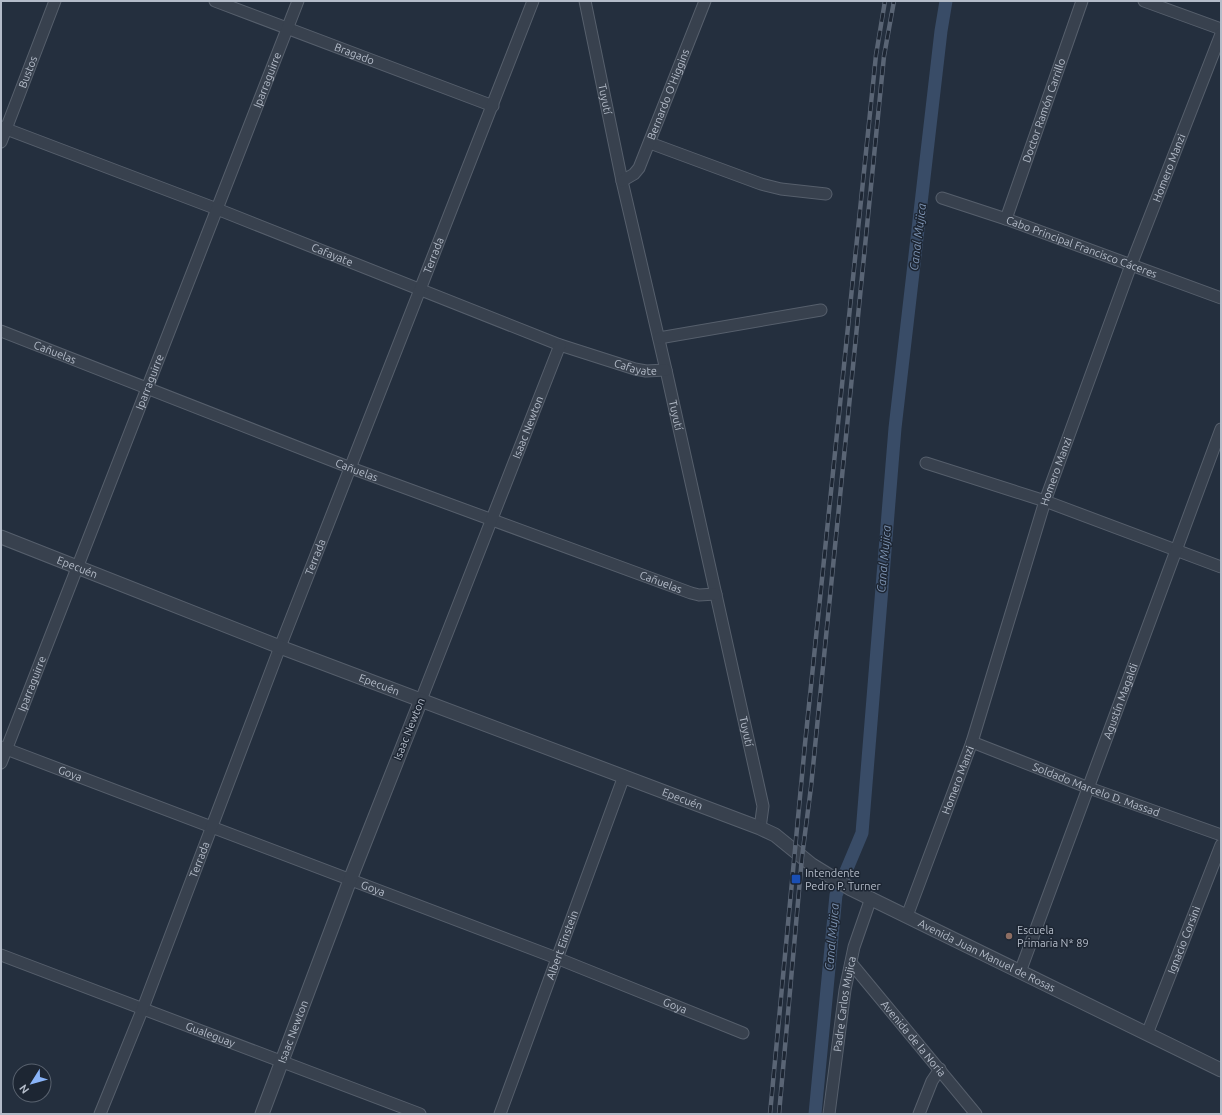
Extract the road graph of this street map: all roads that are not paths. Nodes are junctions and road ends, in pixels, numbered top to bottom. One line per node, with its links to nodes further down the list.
1 (55, 1): 13 (street, Bustos)
2 (215, 1): 9 (street, Bragado)
3 (298, 1): 9 (street, Iparraguirre)
4 (533, 1): 12 (street, Terrada)
5 (585, 1): 16 (street, Tuyutí)
6 (705, 1): 15 (street, Bernardo O'Higgins)
7 (1082, 1): 20 (street, Doctor Ramón Carrillo)
8 (1144, 1): 10 (street)
9 (287, 28): 12 (street, Bragado); 19 (street, Iparraguirre)
10 (1221, 29)
11 (1221, 34): 21 (street, Homero Manzi)
12 (493, 106): 22 (street, Terrada)
13 (4, 128): 14 (street, Bustos); 19 (street, Cafayate)
14 (1, 142)
15 (650, 143): 16 (street, Bernardo O'Higgins); 17 (street)
16 (622, 181): 26 (street, Tuyutí)
17 (826, 194)
18 (942, 198): 20 (street, Cabo Principal Francisco Cáceres)
19 (217, 209): 22 (street, Cafayate); 29 (street, Iparraguirre)
20 (1006, 219): 21 (street, Cabo Principal Francisco Cáceres)
21 (1131, 265): 23 (street, Cabo Principal Francisco Cáceres); 33 (street, Homero Manzi)
22 (422, 289): 27 (street, Cafayate); 32 (street, Terrada)
23 (1221, 298)
24 (821, 310): 26 (street)
25 (1, 331): 29 (street, Cañuelas)
26 (659, 338): 28 (street, Tuyutí)
27 (560, 345): 28 (street, Cafayate); 34 (street, Isaac Newton)
28 (666, 370): 39 (street, Tuyutí)
29 (147, 386): 32 (street, Cañuelas); 38 (street, Iparraguirre)
30 (1221, 429): 36 (street, Agustín Magaldi)
31 (926, 463): 33 (street)
32 (351, 468): 34 (street, Cañuelas); 40 (street, Terrada)
33 (1044, 501): 36 (street); 42 (street, Homero Manzi)
34 (491, 520): 39 (street, Cañuelas); 41 (street, Isaac Newton)
35 (1, 537): 38 (street, Epecuén)
36 (1176, 550): 37 (street); 46 (street, Agustín Magaldi)
37 (1221, 567)
38 (77, 568): 40 (street, Epecuén); 43 (street, Iparraguirre)
39 (716, 594): 48 (street, Tuyutí)
40 (280, 647): 41 (street, Epecuén); 47 (street, Terrada)
41 (420, 700): 45 (street, Epecuén); 51 (street, Isaac Newton)
42 (972, 742): 46 (street, Soldado Marcelo D. Massad); 53 (street, Homero Manzi)
43 (4, 748): 44 (street, Iparraguirre); 47 (street, Goya)
44 (1, 763)
45 (624, 776): 48 (street, Epecuén); 55 (street, Albert Einstein)
46 (1089, 788): 49 (street, Soldado Marcelo D. Massad); 57 (street, Agustín Magaldi)
47 (210, 827): 51 (street, Goya); 58 (street, Terrada)
48 (760, 828): 52 (street, Avenida Juan Manuel de Rosas)
49 (1221, 835)
50 (1221, 845): 60 (street, Ignacio Corsini)
51 (350, 880): 55 (street, Goya); 61 (street, Isaac Newton)
52 (871, 898): 53 (street, Avenida Juan Manuel de Rosas); 56 (street, Padre Carlos Mujica)
53 (907, 916): 57 (street, Avenida Juan Manuel de Rosas)
54 (1, 955): 58 (street, Gualeguay)
55 (559, 959): 59 (street, Goya); 67 (street, Albert Einstein)
56 (851, 963): 62 (street, Avenida de la Noria); 68 (street, Padre Carlos Mujica)
57 (1020, 972): 60 (street, Avenida Juan Manuel de Rosas)
58 (142, 1008): 61 (street, Gualeguay); 64 (street, Terrada)
59 (743, 1032)
60 (1147, 1034): 63 (street, Avenida Juan Manuel de Rosas)
61 (282, 1062): 65 (street, Isaac Newton); 66 (street, Gualeguay)
62 (940, 1069): 69 (street); 70 (street, Avenida de la Noria)
63 (1221, 1070)
64 (100, 1114)
65 (262, 1114)
66 (420, 1114)
67 (500, 1114)
68 (829, 1114)
69 (920, 1114)
70 (976, 1114)

